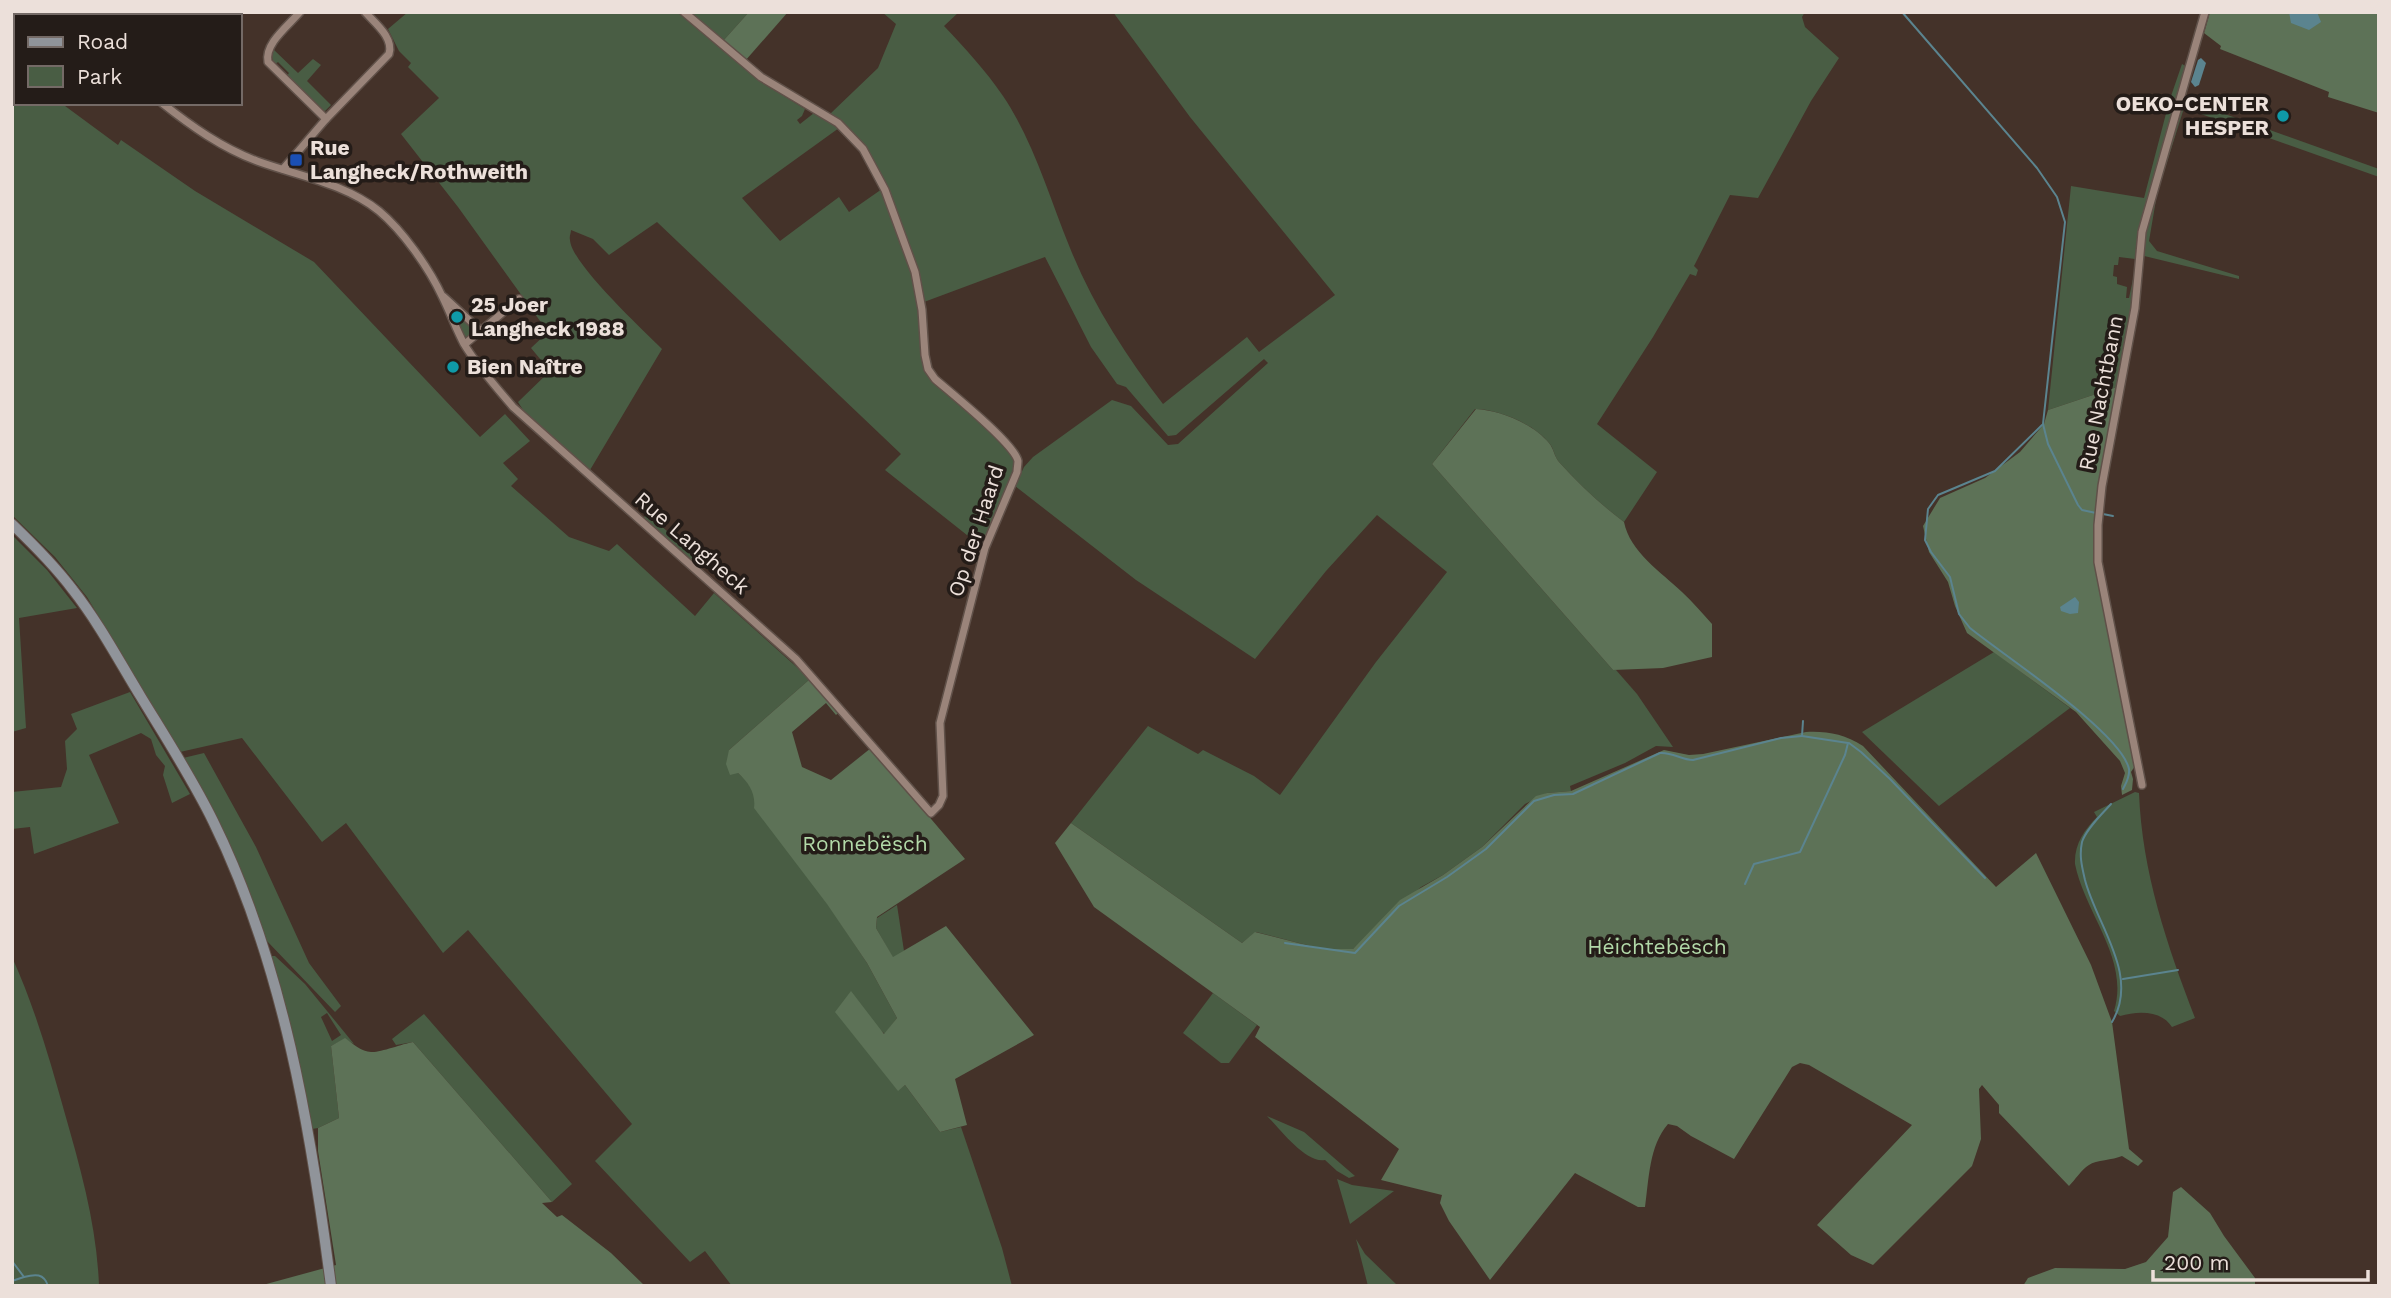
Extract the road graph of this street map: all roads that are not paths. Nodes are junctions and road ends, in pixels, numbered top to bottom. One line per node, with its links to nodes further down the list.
1 (300, 12): 6 (street)
2 (365, 12): 6 (street)
3 (684, 12): 14 (street, Op der Haard)
4 (2205, 12): 13 (street, Rue Nachtbann)
5 (165, 105): 7 (street, Rue Langheck)
6 (326, 119): 7 (street)
7 (283, 169): 8 (street, Rue Langheck)
8 (441, 294): 10 (street, Rue Langheck); 11 (street, Rue Langheck)
9 (519, 299): 10 (street)
10 (481, 331): 11 (street)
11 (465, 344): 14 (street, Rue Langheck)
12 (12, 524): 15 (main road)
13 (2142, 785)
14 (931, 813)
15 (331, 1286)

